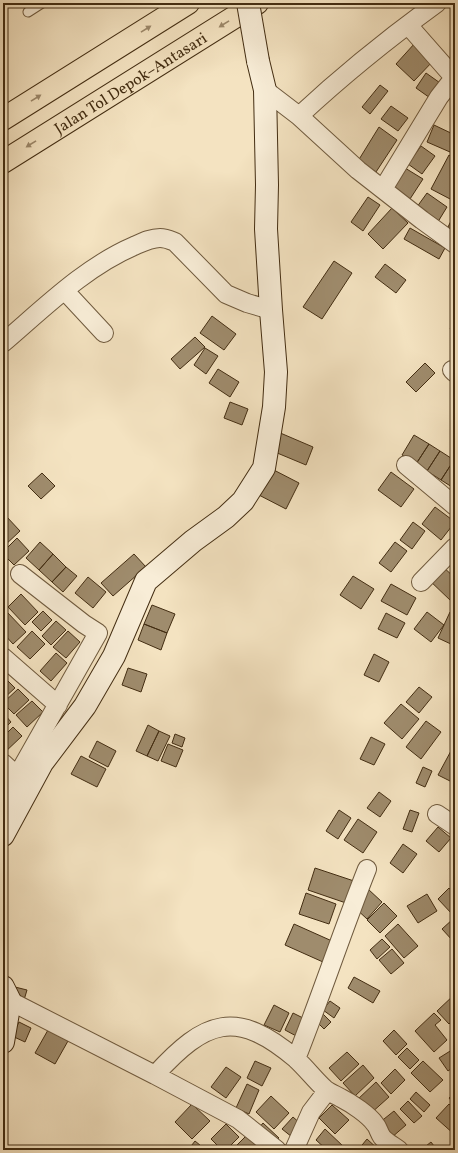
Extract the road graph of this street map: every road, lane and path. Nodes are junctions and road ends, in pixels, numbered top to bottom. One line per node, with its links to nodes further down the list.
1 (42, 3): 6 (lane)
2 (188, 3): 10 (highway, one-way to 2)
3 (248, 3): 8 (street, bridge)
4 (257, 3): 11 (highway, Jalan Tol Depok–Antasari, one-way to 11)
5 (437, 3): 7 (street)
6 (28, 12)
7 (408, 25): 9 (street); 12 (street)
8 (266, 90): 9 (street); 15 (street)
9 (299, 116): 12 (street)
10 (3, 119)
11 (3, 162)
12 (383, 189): 13 (street)
13 (455, 244)
14 (65, 291): 15 (street); 16 (street); 17 (street)
15 (270, 310): 23 (street)
16 (104, 333)
17 (3, 343)
18 (406, 465): 19 (street)
19 (455, 506)
20 (455, 547): 22 (street)
21 (20, 574): 24 (street)
22 (421, 582)
23 (128, 625): 24 (street); 32 (street)
24 (98, 633): 26 (street)
25 (3, 657): 26 (street)
26 (58, 705): 28 (street)
27 (3, 763): 28 (street)
28 (17, 776): 29 (street)
29 (3, 801)
30 (437, 814): 31 (street)
31 (455, 826)
32 (3, 835)
33 (367, 869): 36 (street)
34 (6, 994): 35 (street); 37 (street)
35 (3, 1042)
36 (296, 1059): 37 (street); 38 (street)
37 (155, 1075): 39 (street)
38 (327, 1091): 40 (street); 41 (street)
39 (277, 1150)
40 (294, 1150)
41 (399, 1150)

